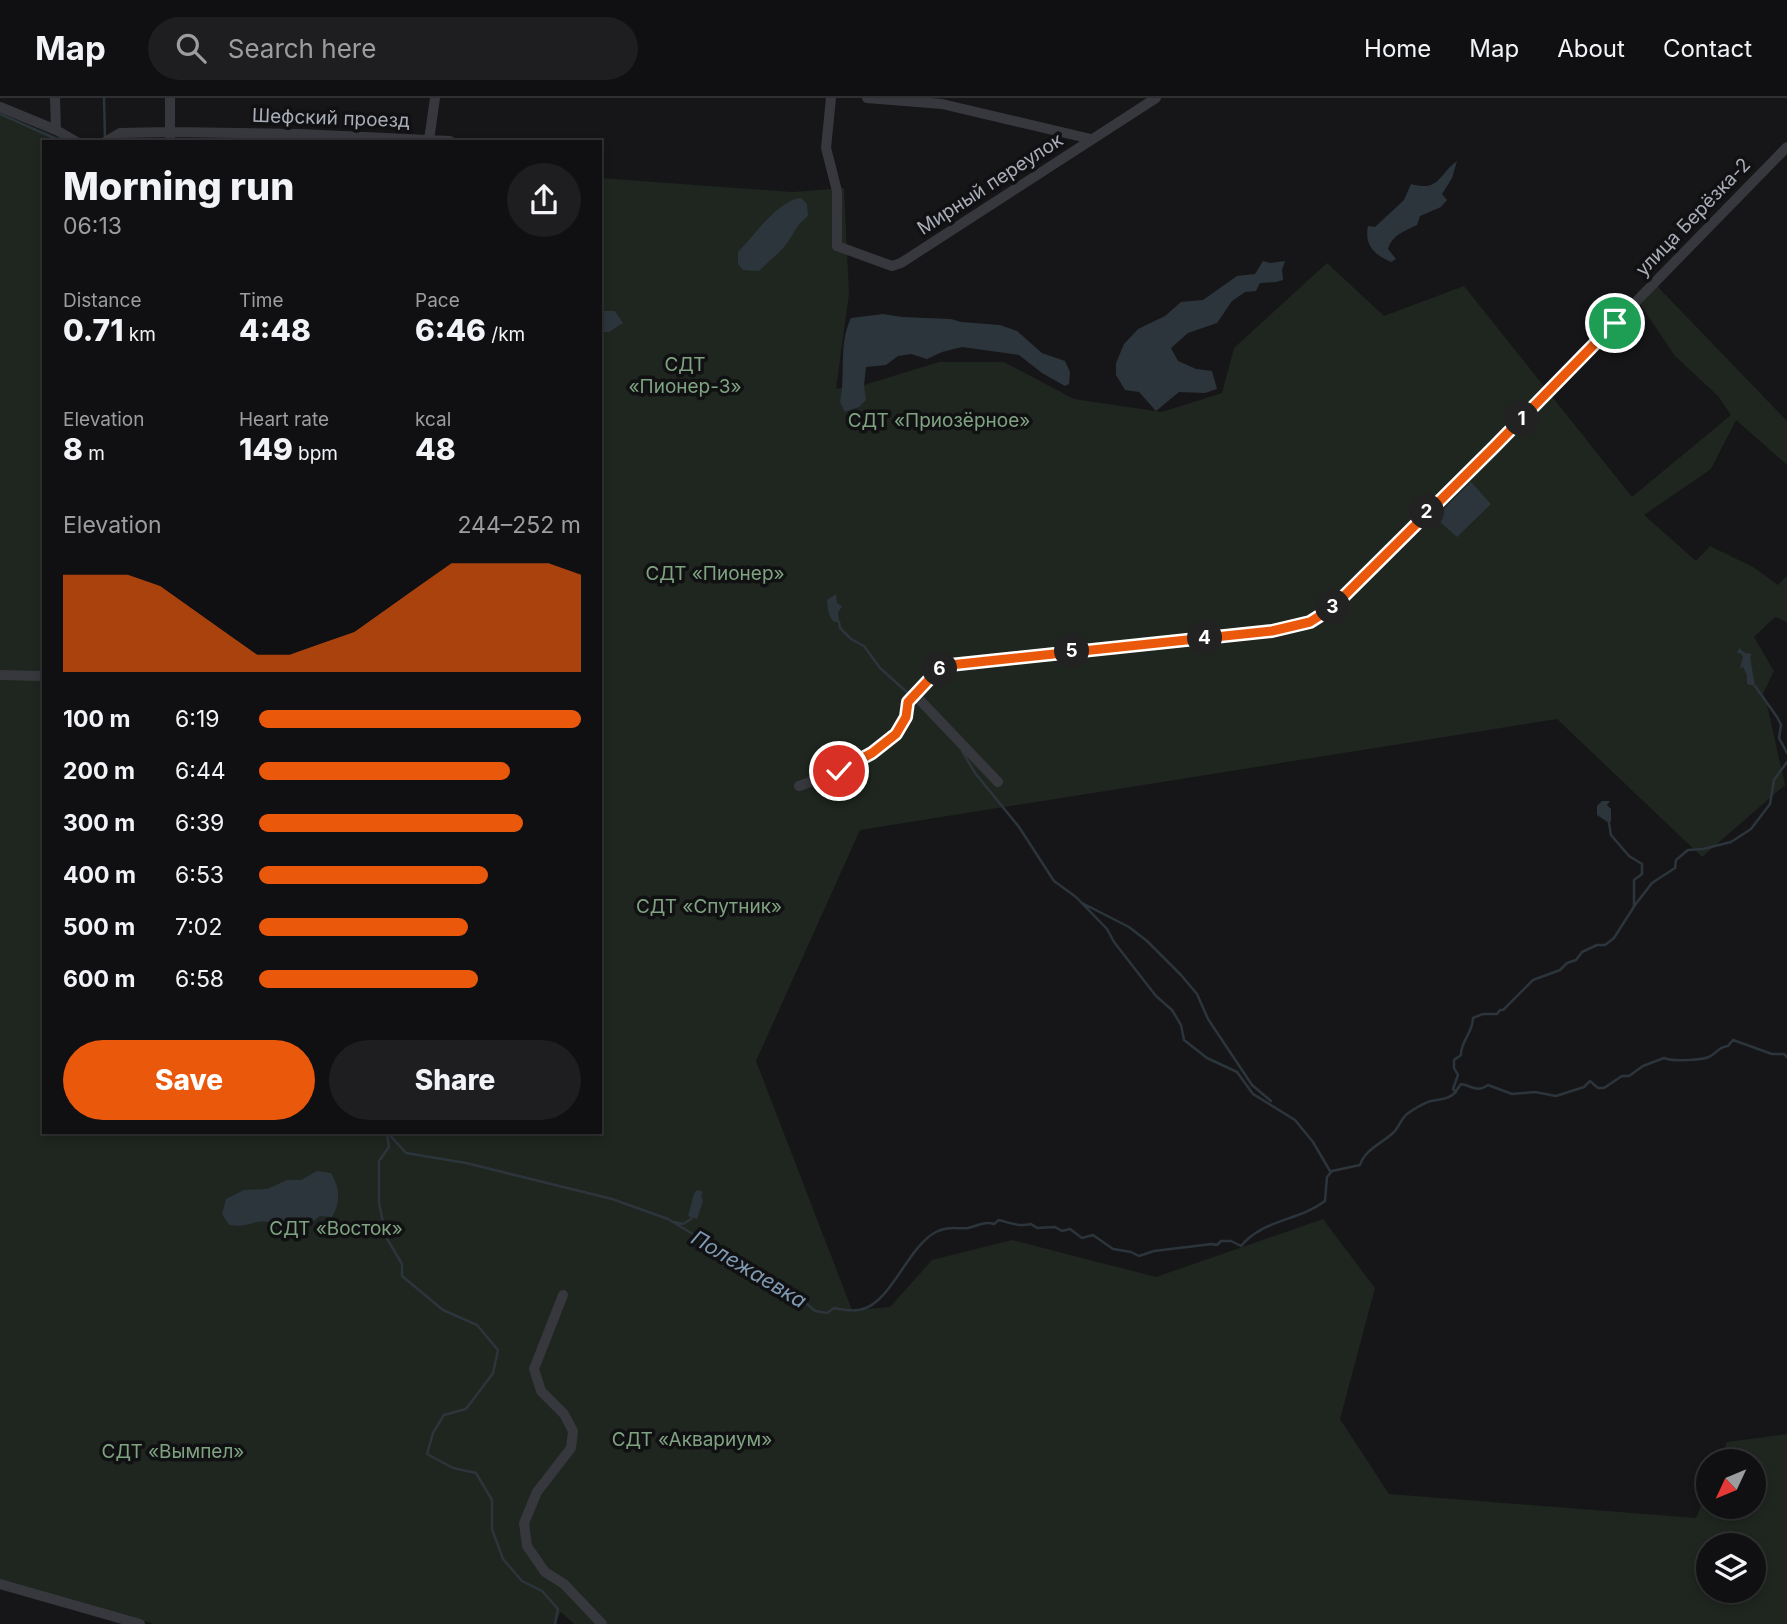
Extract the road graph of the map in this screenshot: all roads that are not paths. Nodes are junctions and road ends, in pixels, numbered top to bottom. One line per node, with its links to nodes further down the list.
1 (55, 98): 8 (street)
2 (170, 98): 9 (street)
3 (435, 98): 10 (street)
4 (831, 98): 11 (street, Мирный переулок)
5 (867, 98): 11 (street)
6 (1156, 98): 11 (street, Мирный переулок)
7 (0, 107): 8 (street)
8 (57, 130): 12 (street)
9 (170, 137): 10 (street, Шефский проезд); 13 (street, Шефский проезд)
10 (429, 139): 14 (street, Шефский проезд)
11 (1091, 139)
12 (74, 140)
13 (108, 140)
14 (440, 140)
15 (1787, 147): 18 (street, улица Берёзка-2)
16 (0, 675): 17 (street)
17 (42, 676)
18 (916, 696): 19 (street); 20 (street, улица Берёзка-2)
19 (998, 782)
20 (799, 786)
21 (563, 1295): 24 (street)
22 (0, 1584): 23 (street)
23 (140, 1624)
24 (603, 1624)

